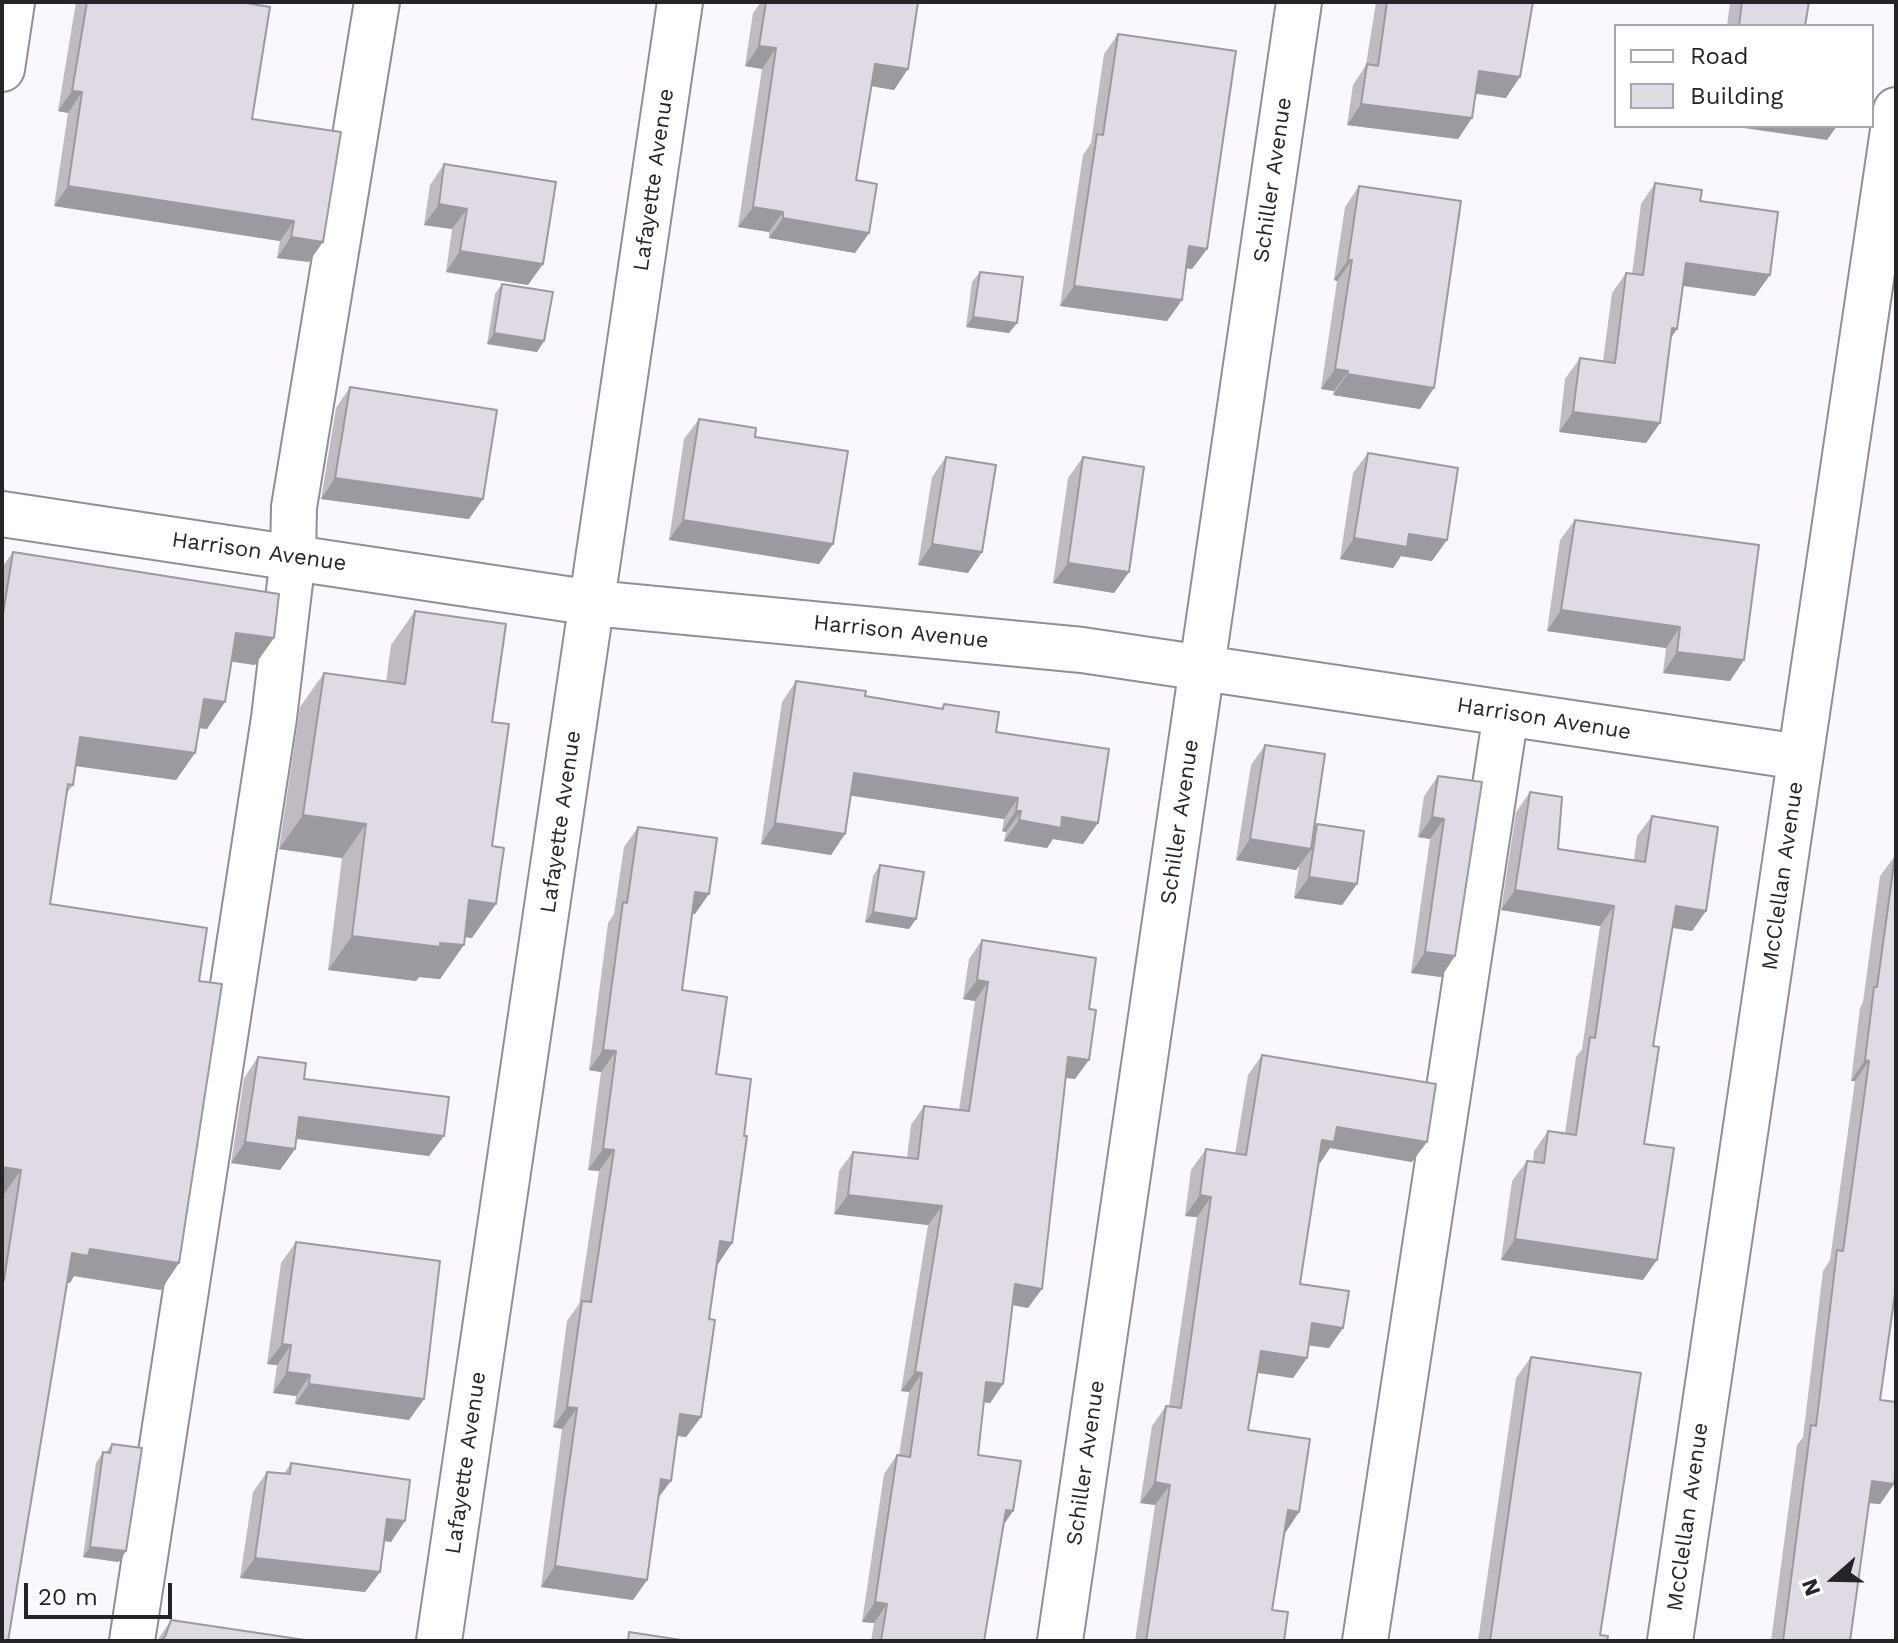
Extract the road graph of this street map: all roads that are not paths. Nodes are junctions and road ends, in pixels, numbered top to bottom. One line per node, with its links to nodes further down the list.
1 (12, 2): 5 (street)
2 (377, 2): 9 (street)
3 (680, 2): 10 (street, Lafayette Avenue)
4 (1299, 2): 11 (street, Schiller Avenue)
5 (2, 69)
6 (1896, 110): 7 (street, McClellan Avenue)
7 (1881, 319): 13 (street, McClellan Avenue)
8 (2, 514): 9 (street, Harrison Avenue)
9 (293, 557): 10 (street, Harrison Avenue); 14 (street)
10 (593, 603): 11 (street, Harrison Avenue); 15 (street, Lafayette Avenue)
11 (1203, 668): 12 (street, Harrison Avenue); 16 (street, Schiller Avenue)
12 (1506, 713): 13 (street, Harrison Avenue); 17 (street)
13 (1800, 757): 18 (street, McClellan Avenue)
14 (132, 1641)
15 (439, 1641)
16 (1060, 1641)
17 (1365, 1641)
18 (1670, 1641)

